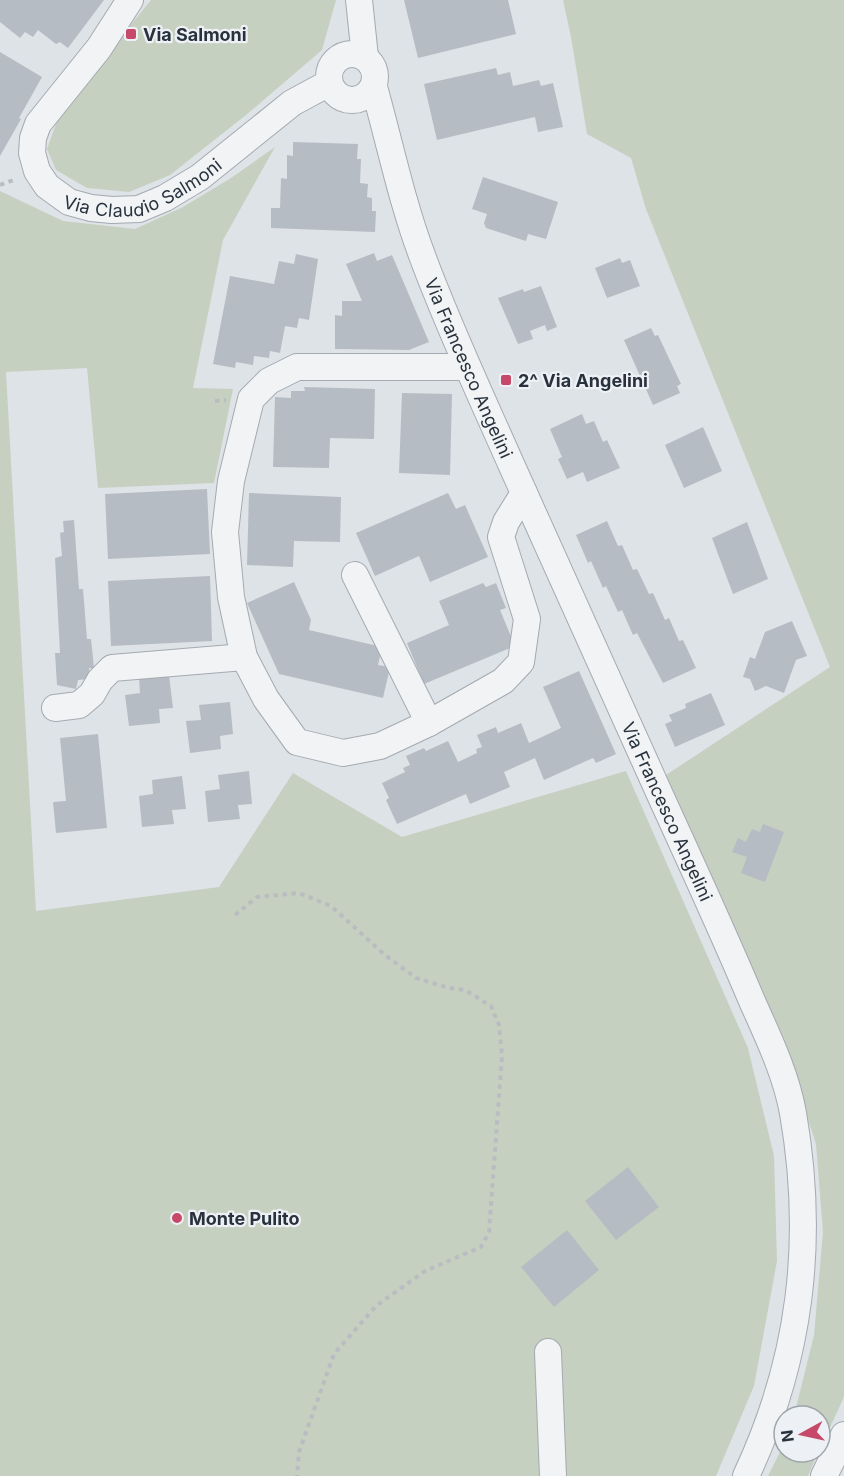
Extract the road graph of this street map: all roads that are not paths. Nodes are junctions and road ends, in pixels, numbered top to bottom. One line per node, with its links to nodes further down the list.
1 (130, 0): 4 (street, Via Claudio Salmoni)
2 (358, 0): 3 (street, Via Francesco Angelini)
3 (354, 56): 4 (street); 5 (street, Via Francesco Angelini)
4 (329, 83): 5 (street)
5 (364, 93): 6 (street, Via Francesco Angelini)
6 (467, 367): 7 (street, Via Francesco Angelini); 9 (street)
7 (524, 493): 11 (street); 15 (street, Via Francesco Angelini)
8 (355, 574): 11 (street)
9 (244, 657): 10 (street); 11 (street)
10 (55, 708)
11 (429, 723)
12 (548, 1353): 14 (street)
13 (844, 1435): 16 (street)
14 (553, 1476)
15 (746, 1476)
16 (824, 1476)

